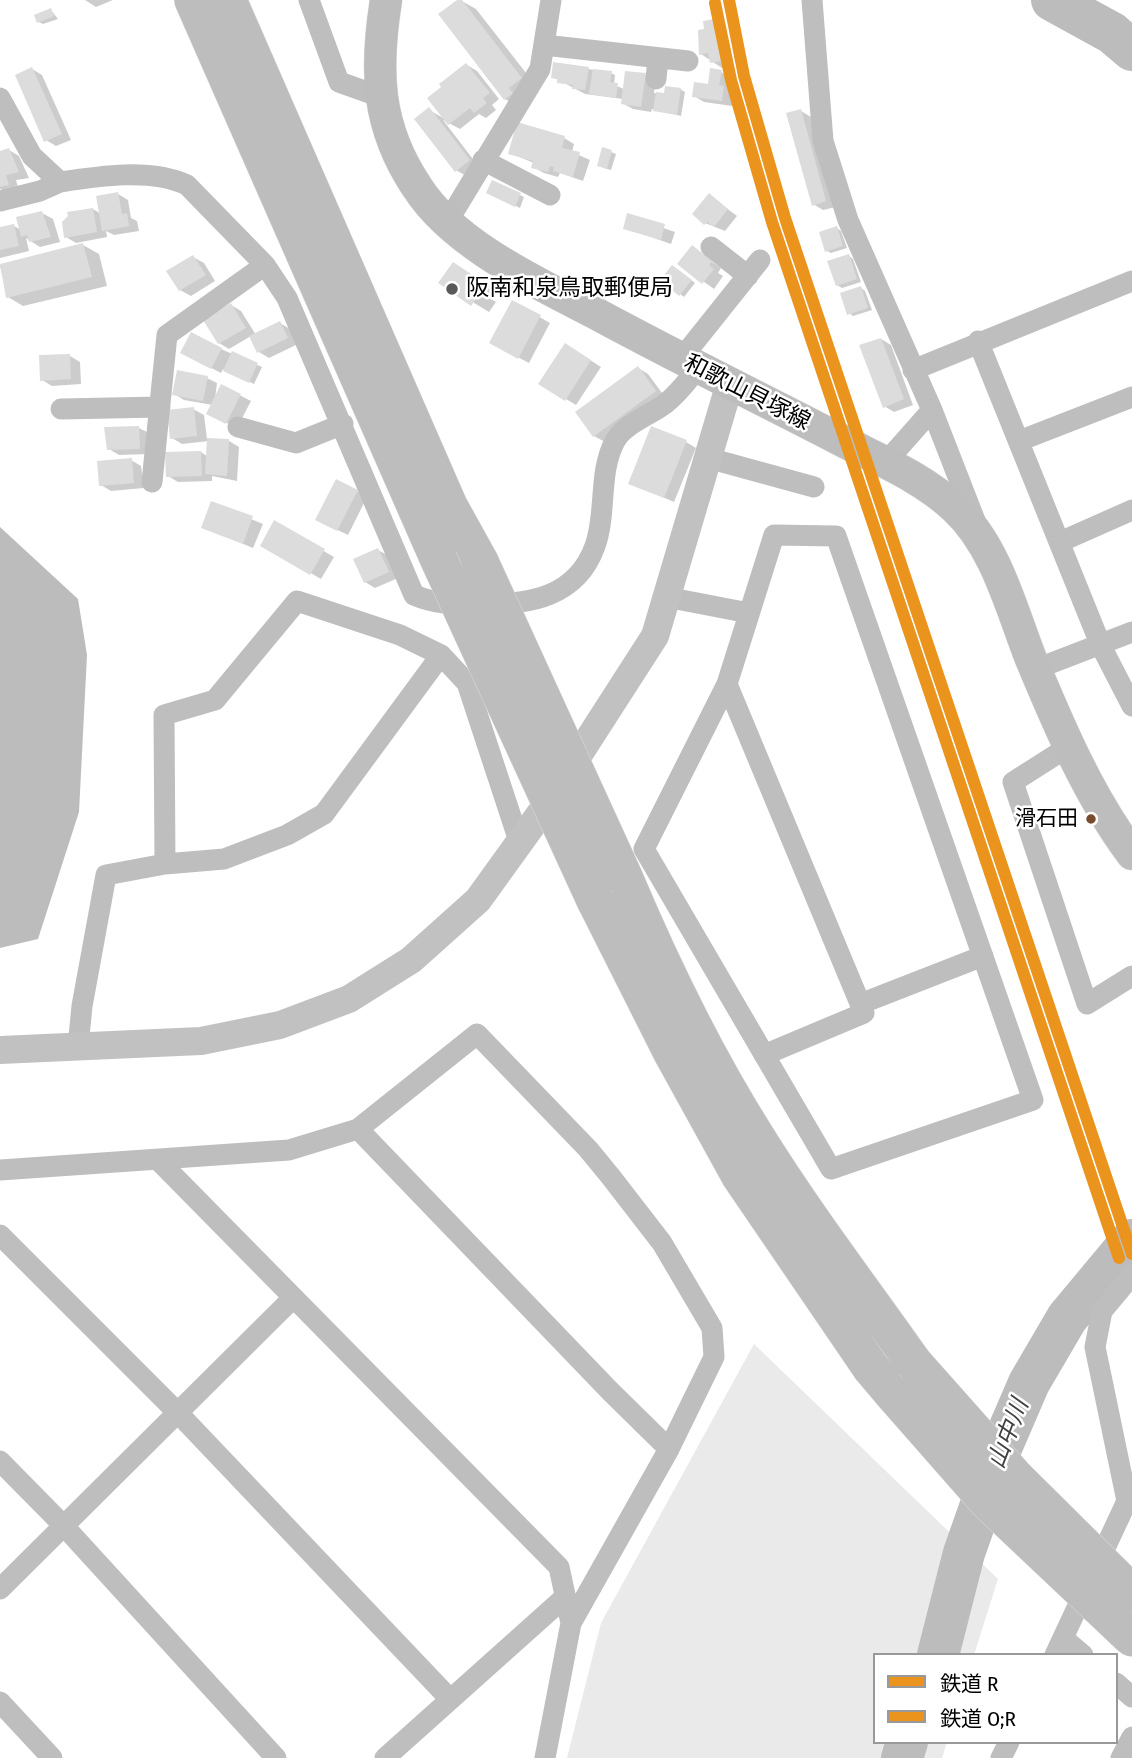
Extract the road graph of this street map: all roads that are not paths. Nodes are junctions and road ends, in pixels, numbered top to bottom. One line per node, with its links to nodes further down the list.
1 (193, 0): 69 (highway, bridge)
2 (228, 0): 66 (highway, bridge)
3 (309, 0): 9 (street)
4 (386, 0): 9 (main road, 和歌山貝塚線)
5 (551, 0): 7 (street)
6 (812, 0): 21 (street)
7 (544, 45): 8 (street); 11 (street)
8 (688, 61)
9 (381, 97): 15 (main road, 和歌山貝塚線)
10 (0, 98): 12 (street)
11 (483, 160): 13 (street); 15 (street)
12 (60, 182): 14 (street); 17 (street)
13 (550, 195)
14 (0, 201)
15 (448, 221): 20 (main road, 和歌山貝塚線)
16 (711, 247): 20 (street)
17 (265, 265): 24 (street); 27 (street)
18 (1132, 281): 19 (street)
19 (978, 341): 21 (street); 29 (street)
20 (690, 363): 22 (main road, 和歌山貝塚線); 27 (street)
21 (913, 370): 26 (street)
22 (730, 383): 30 (street); 31 (main road, 和歌山貝塚線)
23 (1132, 397): 29 (street)
24 (160, 407): 25 (street); 32 (street)
25 (61, 409)
26 (932, 410): 31 (street); 35 (street)
27 (343, 424): 28 (street)
28 (238, 427)
29 (1019, 441): 36 (street)
30 (708, 458): 33 (street); 37 (street)
31 (886, 462): 35 (main road, 和歌山貝塚線)
32 (152, 482)
33 (814, 487)
34 (1132, 510): 36 (street)
35 (982, 538): 42 (main road, 和歌山貝塚線)
36 (1060, 542): 40 (street)
37 (666, 597): 38 (street); 46 (street)
38 (749, 613): 43 (street); 49 (street)
39 (1132, 632): 40 (street)
40 (1101, 646): 42 (street); 44 (street)
41 (441, 655): 46 (street); 48 (street); 48 (street)
42 (1036, 669): 45 (main road, 和歌山貝塚線)
43 (727, 684): 51 (street); 54 (street)
44 (1132, 706)
45 (1068, 747): 47 (main road, 和歌山貝塚線); 50 (street)
46 (519, 841): 52 (street)
47 (1132, 854)
48 (164, 864): 52 (street)
49 (983, 956): 51 (street); 54 (street)
50 (1130, 981)
51 (860, 1004): 54 (street)
52 (78, 1047): 53 (street)
53 (0, 1050)
54 (764, 1055)
55 (358, 1129): 56 (street); 62 (street); 62 (street)
56 (159, 1161): 57 (street); 60 (street)
57 (0, 1170)
58 (0, 1235): 61 (street)
59 (1132, 1275): 70 (street)
60 (292, 1299): 61 (street); 67 (street)
61 (178, 1413): 64 (street); 74 (street)
62 (669, 1449): 68 (street)
63 (0, 1461): 64 (street)
64 (63, 1525): 65 (street); 78 (street)
65 (0, 1588)
66 (1132, 1592)
67 (565, 1597): 68 (street); 74 (street)
68 (571, 1623): 80 (street)
69 (1132, 1638)
70 (1059, 1646): 71 (street)
71 (1078, 1653)
72 (1118, 1685): 73 (street)
73 (1132, 1697)
74 (449, 1698): 79 (street)
75 (0, 1702): 77 (street)
76 (1132, 1737): 81 (street)
77 (52, 1758)
78 (276, 1758)
79 (385, 1758)
80 (545, 1758)
81 (1121, 1758)

